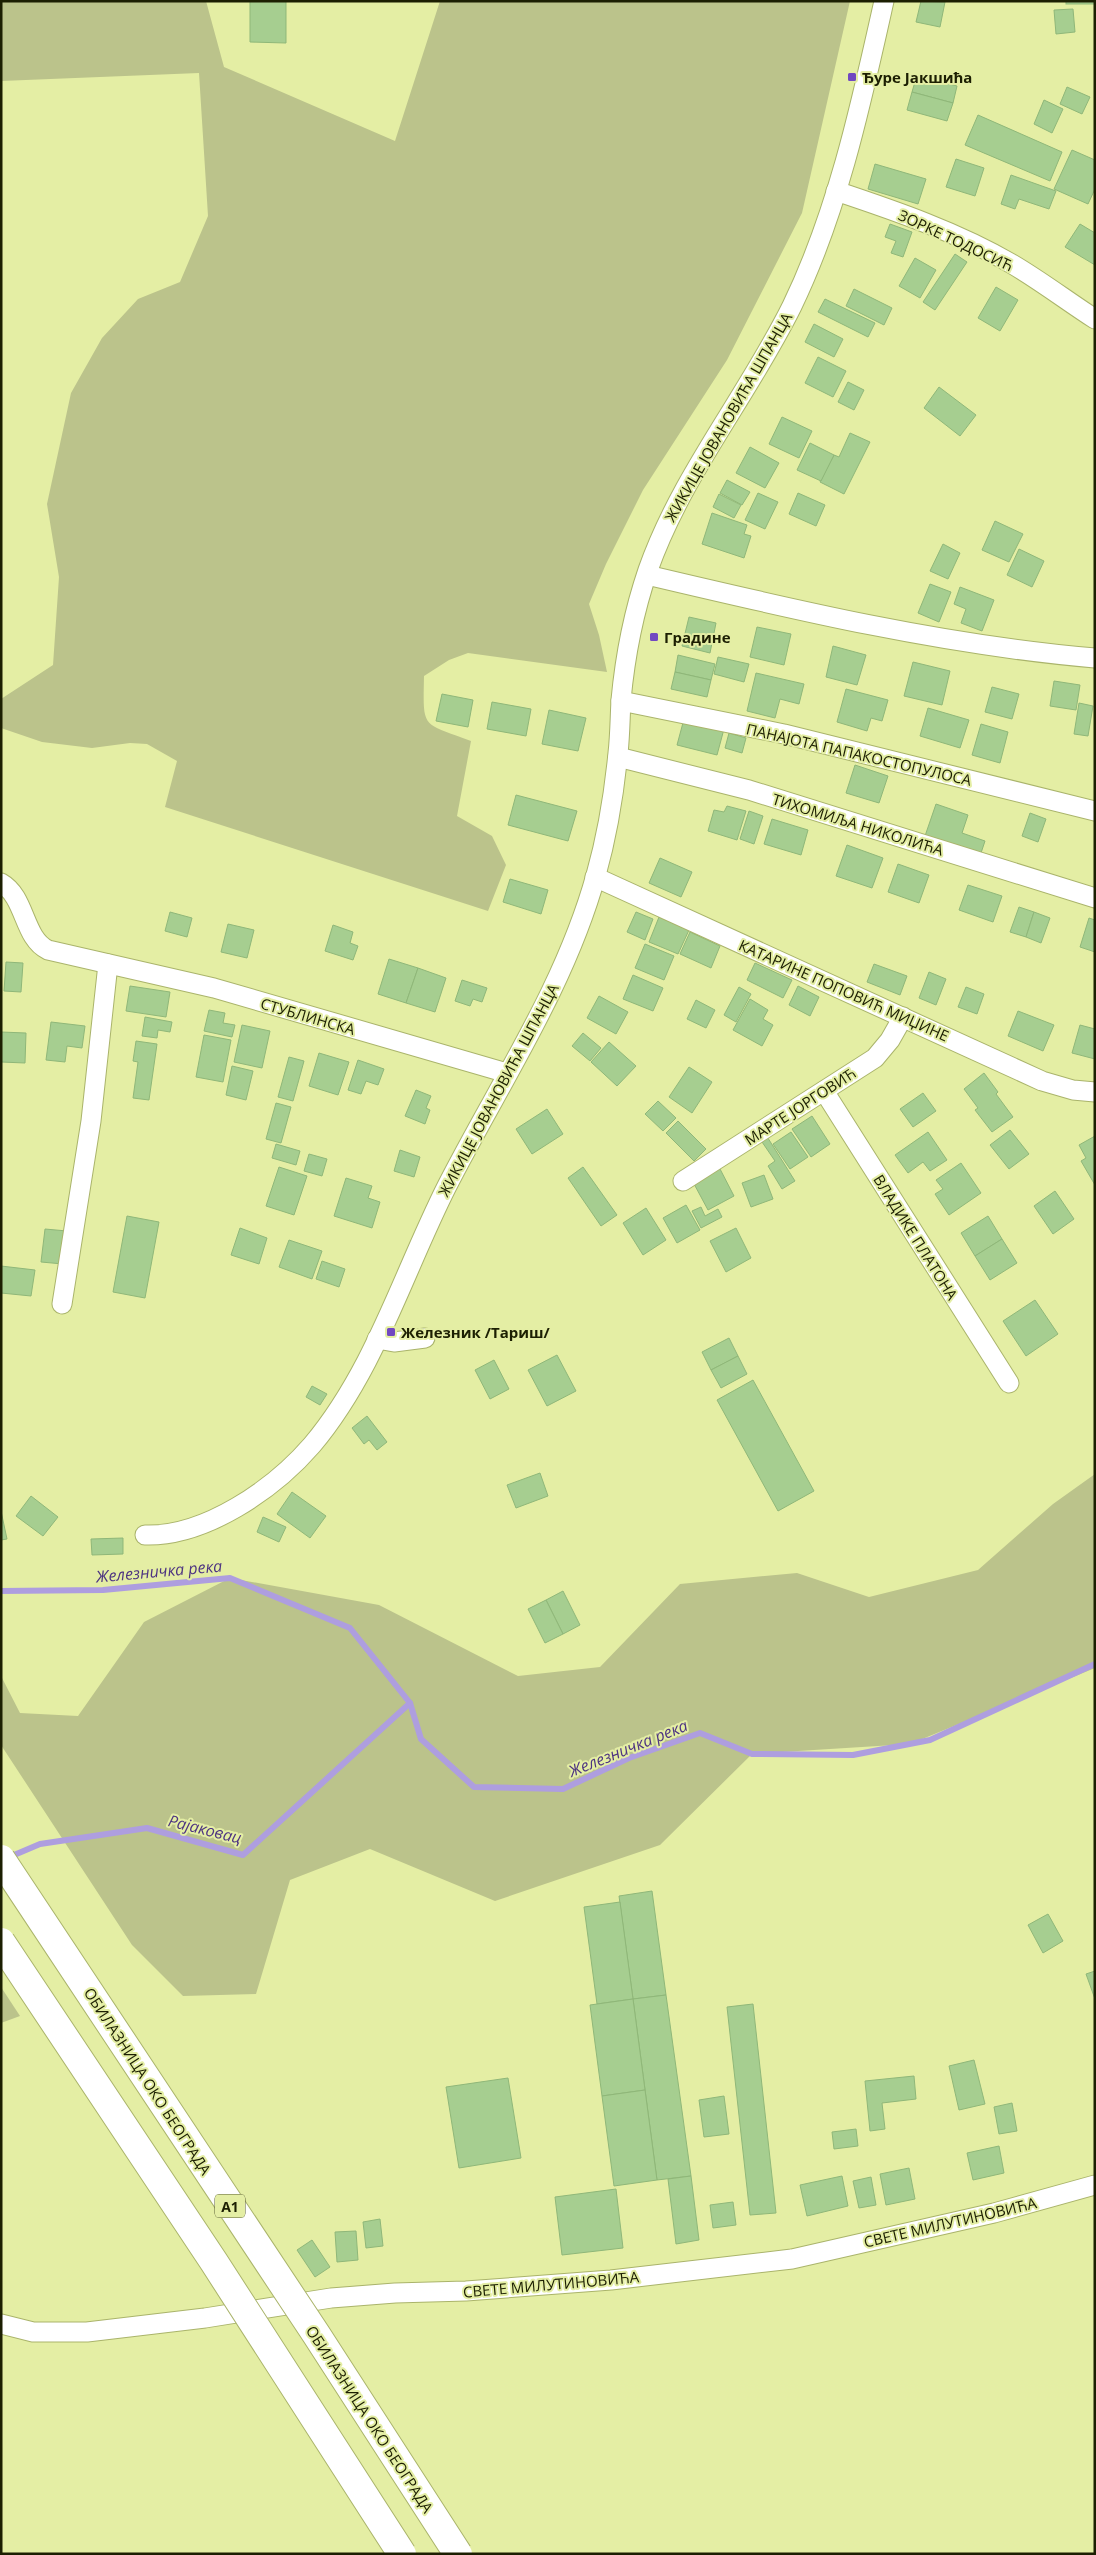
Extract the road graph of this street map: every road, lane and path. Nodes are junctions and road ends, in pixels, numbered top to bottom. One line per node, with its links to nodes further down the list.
1 (884, 1): 2 (street, ЖИКИЦЕ ЈОВАНОВИЋА ШПАНЦА)
2 (836, 191): 3 (street, ЗОРКЕ ТОДОСИЋ); 4 (street, ЖИКИЦЕ ЈОВАНОВИЋА ШПАНЦА)
3 (1095, 319)
4 (646, 575): 5 (street); 6 (street, ЖИКИЦЕ ЈОВАНОВИЋА ШПАНЦА)
5 (1095, 658)
6 (621, 701): 7 (street, ЖИКИЦЕ ЈОВАНОВИЋА ШПАНЦА); 8 (street, ПАНАЈОТА ПАПАКОСТОПУЛОСА)
7 (618, 757): 9 (street, ЖИКИЦЕ ЈОВАНОВИЋА ШПАНЦА); 11 (street, ТИХОМИЉА НИКОЛИЋА)
8 (1095, 811)
9 (596, 877): 13 (street, КАТАРИНЕ ПОПОВИЋ МИЏИНЕ); 14 (street, ЖИКИЦЕ ЈОВАНОВИЋА ШПАНЦА)
10 (1, 883): 12 (street, СТУБЛИНСКА)
11 (1095, 898)
12 (108, 964): 14 (street, СТУБЛИНСКА); 18 (street)
13 (903, 1017): 15 (street, МАРТЕ ЈОРГОВИЋ); 16 (street, КАТАРИНЕ ПОПОВИЋ МИЏИНЕ)
14 (507, 1073): 20 (street, ЖИКИЦЕ ЈОВАНОВИЋА ШПАНЦА)
15 (824, 1091): 17 (street, МАРТЕ ЈОРГОВИЋ); 21 (street, ВЛАДИКЕ ПЛАТОНА)
16 (1095, 1092)
17 (683, 1181)
18 (62, 1304)
19 (425, 1338): 20 (street)
20 (377, 1339): 22 (street, ЖИКИЦЕ ЈОВАНОВИЋА ШПАНЦА)
21 (1009, 1383)
22 (145, 1535)
23 (1, 1859): 28 (highway, ОБИЛАЗНИЦА ОКО БЕОГРАДА / A1, bridge)
24 (1, 1942): 27 (highway, bridge)
25 (1095, 2185): 26 (street, СВЕТЕ МИЛУТИНОВИЋА)
26 (1, 2324)
27 (402, 2554)
28 (458, 2554)

